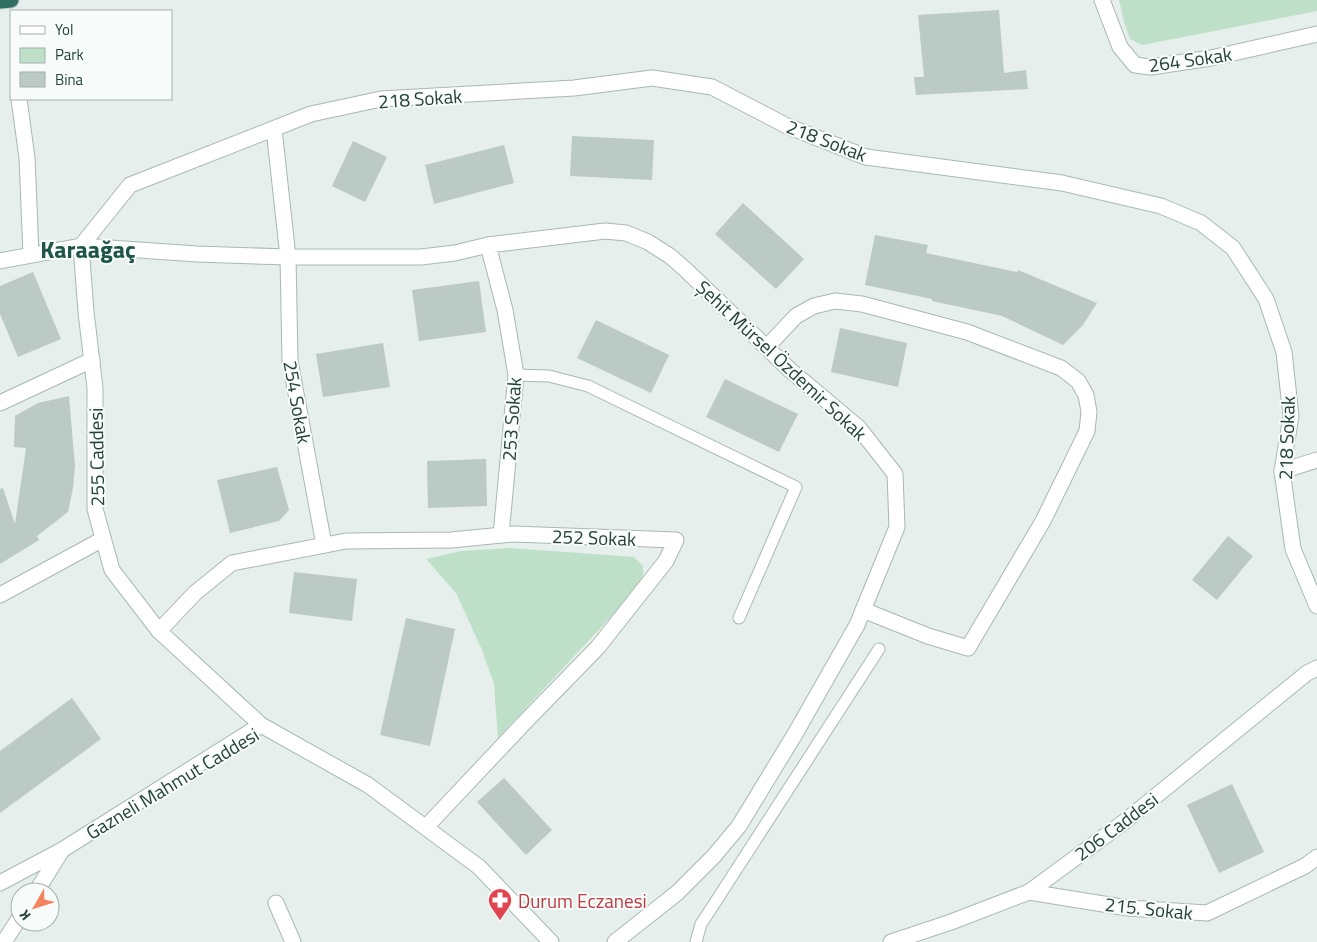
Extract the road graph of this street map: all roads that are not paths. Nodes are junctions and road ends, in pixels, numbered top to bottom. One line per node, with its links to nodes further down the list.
1 (11, 0): 3 (highway)
2 (1102, 0): 4 (street, 264 Sokak)
3 (0, 2)
4 (1317, 34)
5 (20, 100): 9 (street)
6 (274, 129): 8 (street, 218 Sokak); 10 (street, 254 Sokak); 17 (street, 218 Sokak)
7 (488, 245): 10 (street, Şehit Mürsel Özdemir Sokak); 12 (street, Şehit Mürsel Özdemir Sokak); 14 (street, 253 Sokak)
8 (81, 246): 9 (street, Şehit Mürsel Özdemir Sokak); 10 (street, Şehit Mürsel Özdemir Sokak); 13 (street, 255 Caddesi)
9 (31, 255): 11 (street, Şehit Mürsel Özdemir Sokak)
10 (288, 257): 20 (street, 254 Sokak)
11 (0, 261)
12 (767, 347): 23 (street, Şehit Mürsel Özdemir Sokak); 23 (street)
13 (92, 360): 15 (street); 19 (street, 255 Caddesi)
14 (516, 375): 18 (street, 253 Sokak); 24 (lane)
15 (0, 402)
16 (1317, 460): 17 (street)
17 (1282, 471): 22 (street, 218 Sokak)
18 (501, 535): 20 (street, 252 Sokak); 29 (street, 252 Sokak)
19 (103, 539): 21 (street); 25 (street, 255 Caddesi)
20 (324, 545): 25 (street, 252 Sokak)
21 (0, 595)
22 (1317, 606)
23 (863, 610): 38 (street, Şehit Mürsel Özdemir Sokak)
24 (739, 618)
25 (159, 631): 28 (street, 255 Caddesi)
26 (879, 649): 39 (lane)
27 (1317, 668): 34 (street, 206 Caddesi)
28 (261, 725): 29 (street, Gazneli Mahmut Caddesi); 30 (street, Gazneli Mahmut Caddesi)
29 (426, 827): 37 (street, Gazneli Mahmut Caddesi)
30 (62, 850): 32 (street); 33 (street, Gazneli Mahmut Caddesi)
31 (1317, 857): 34 (street, 215. Sokak)
32 (42, 882)
33 (0, 883)
34 (1028, 892): 40 (street, 206 Caddesi)
35 (276, 903): 36 (street)
36 (294, 942)
37 (550, 942)
38 (615, 942)
39 (696, 942)
40 (891, 942)

